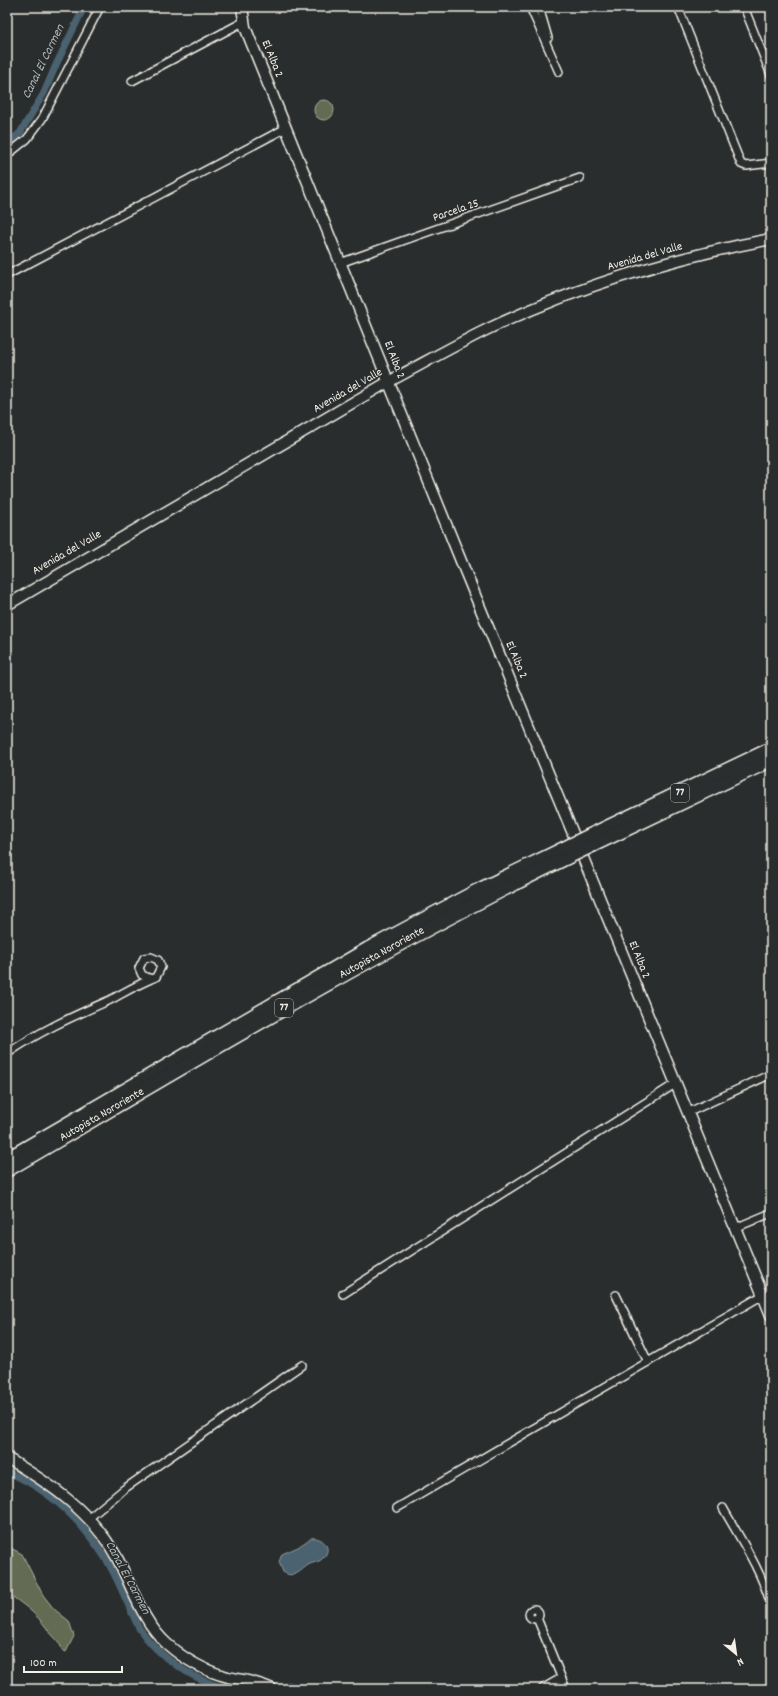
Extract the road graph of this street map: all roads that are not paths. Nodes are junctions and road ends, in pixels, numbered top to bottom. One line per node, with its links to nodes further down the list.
1 (100, 7): 10 (street)
2 (530, 7): 3 (street)
3 (539, 7)
4 (678, 7): 11 (street)
5 (744, 7): 7 (street)
6 (242, 12): 8 (street); 9 (street, El Alba 2)
7 (771, 75)
8 (132, 81)
9 (286, 128): 14 (street, El Alba 2); 15 (street)
10 (7, 155)
11 (771, 163)
12 (580, 178): 14 (street, Parcela 25)
13 (771, 239): 16 (street, Avenida del Valle)
14 (340, 263): 16 (street, El Alba 2)
15 (7, 275)
16 (388, 382): 17 (street, Avenida del Valle); 25 (street, El Alba 2)
17 (7, 605)
18 (771, 750): 20 (highway, Autopista Nororiente / 77)
19 (771, 760): 20 (highway, Autopista Nororiente / 77)
20 (591, 841): 21 (highway, Autopista Nororiente / 77, bridge)
21 (566, 853): 27 (highway, Autopista Nororiente / 77); 28 (highway, Autopista Nororiente / 77)
22 (148, 978): 23 (street)
23 (7, 1054)
24 (771, 1074): 26 (street)
25 (675, 1084): 26 (street, El Alba 2); 31 (street)
26 (687, 1113): 30 (street, El Alba 2)
27 (7, 1159)
28 (7, 1170)
29 (771, 1212): 30 (street)
30 (735, 1228): 33 (street, El Alba 2)
31 (343, 1294)
32 (616, 1295): 35 (street)
33 (763, 1295): 34 (street, El Alba 2); 35 (street)
34 (771, 1315)
35 (648, 1362): 38 (street)
36 (302, 1365): 40 (street)
37 (7, 1458): 40 (street)
38 (397, 1508)
39 (723, 1508): 41 (street)
40 (89, 1518): 44 (street)
41 (771, 1605)
42 (537, 1618): 43 (street)
43 (561, 1678): 45 (street); 46 (street)
44 (270, 1688)
45 (542, 1689)
46 (566, 1689)

